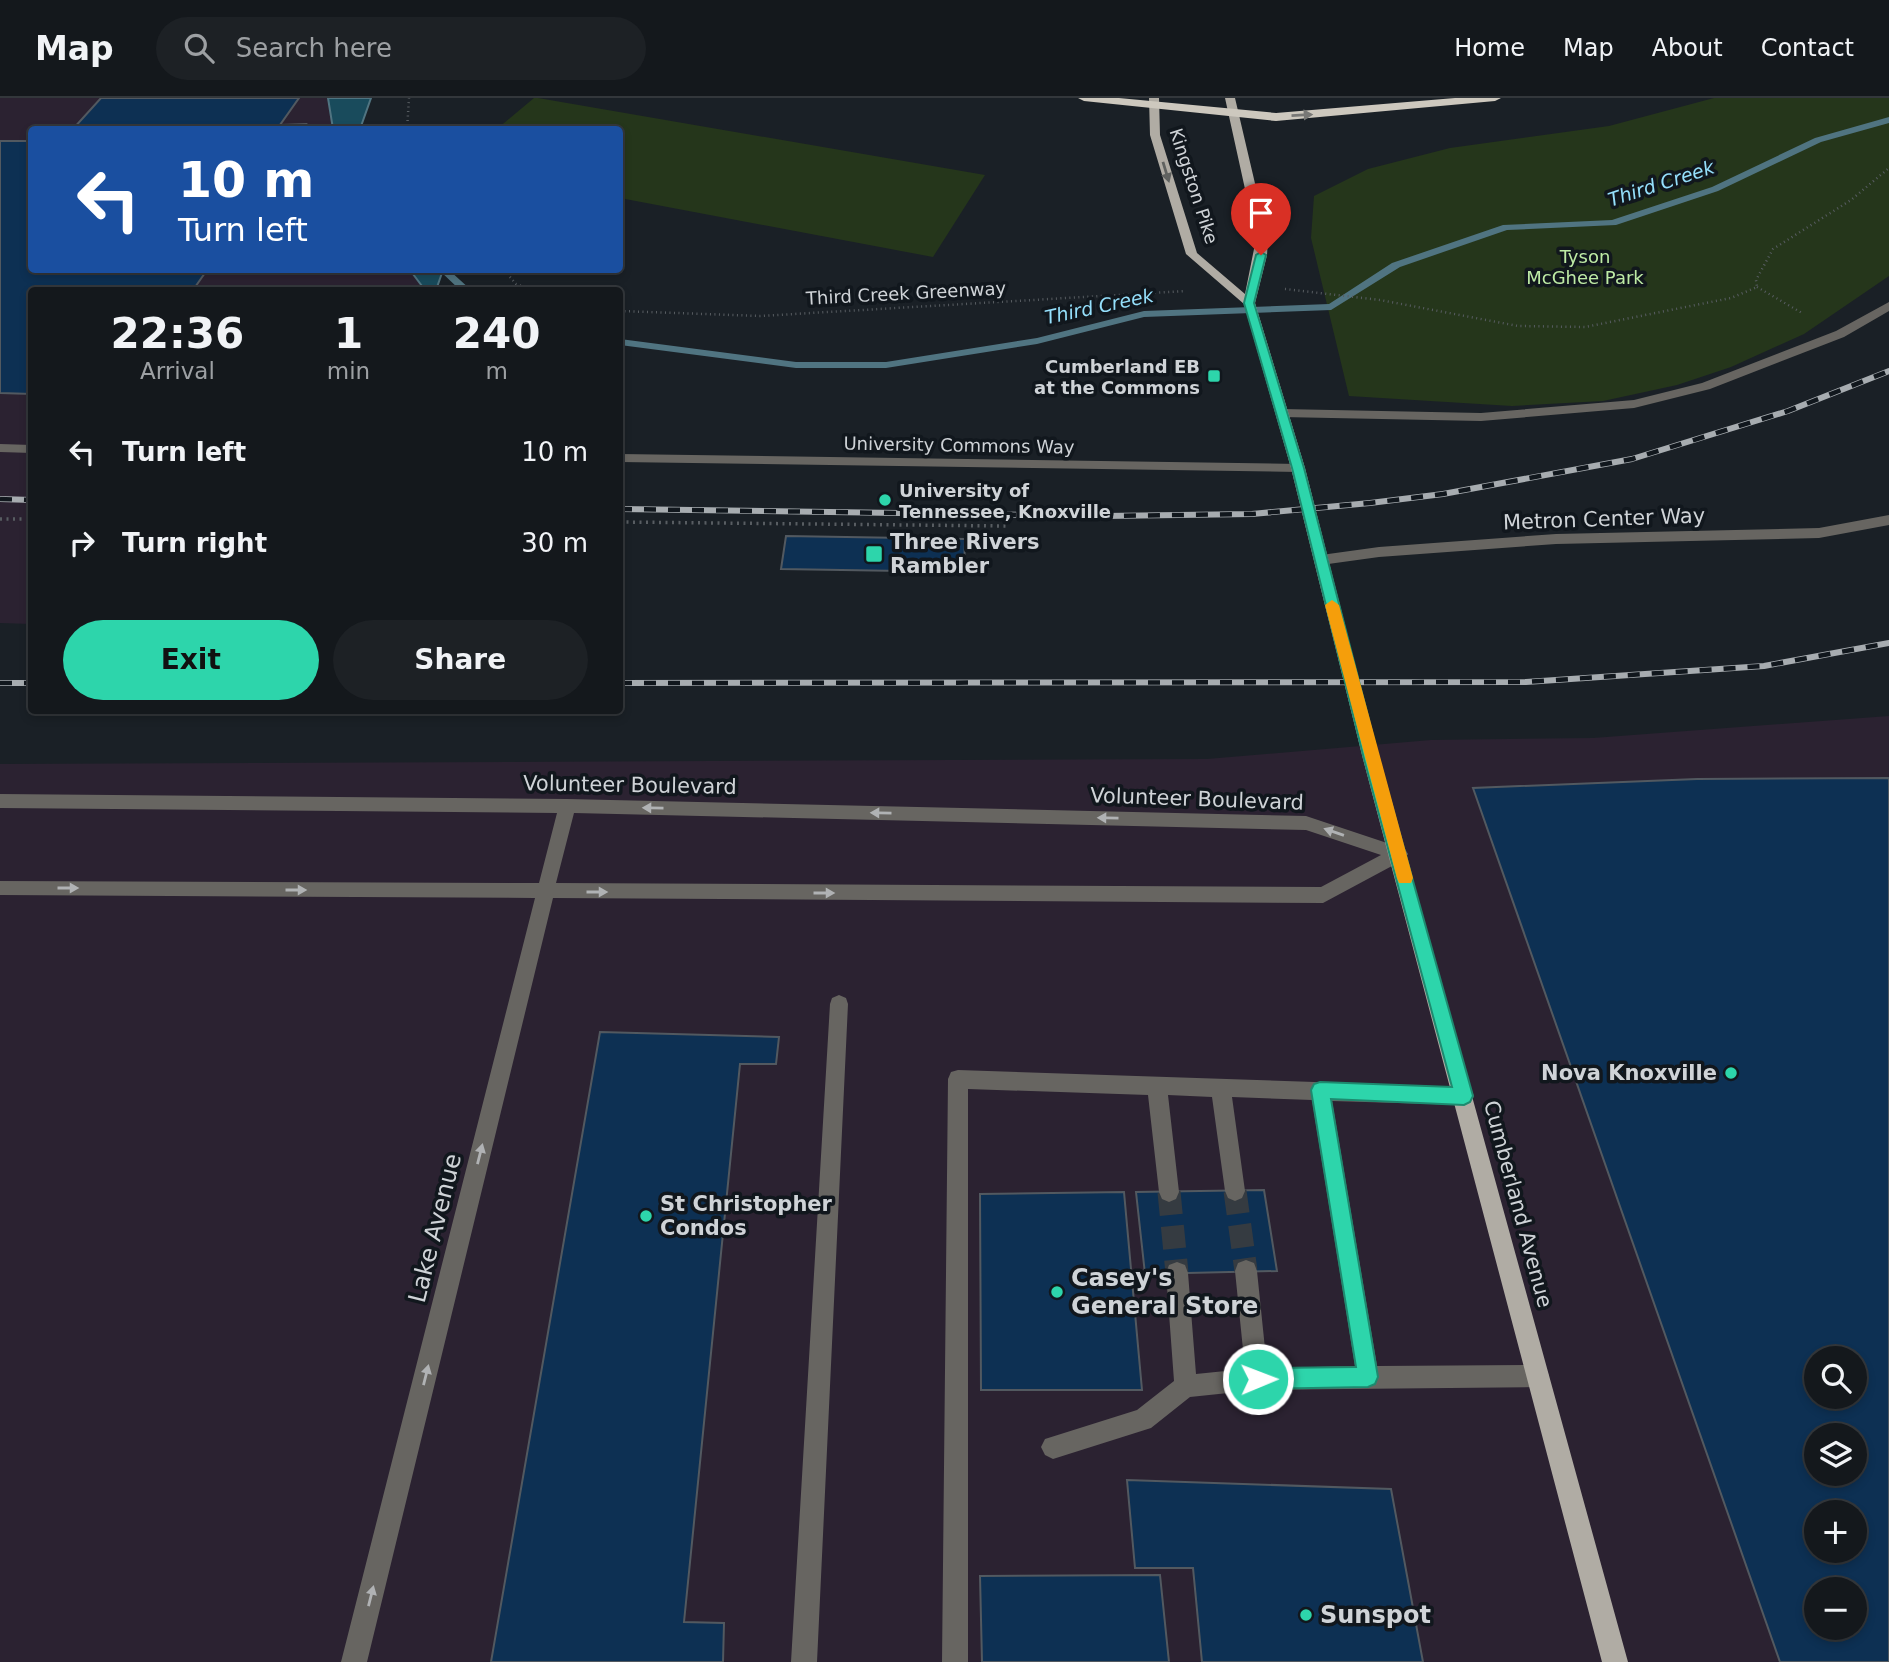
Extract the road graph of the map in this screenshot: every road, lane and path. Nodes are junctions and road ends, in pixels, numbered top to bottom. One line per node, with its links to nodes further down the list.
1 (409, 98): 7 (path)
2 (1084, 98): 5 (highway)
3 (1230, 98): 6 (main road)
4 (1495, 98): 6 (highway, one-way to 4)
5 (1154, 102): 6 (highway); 14 (main road, Kingston Pike, one-way to 14)
6 (1234, 114): 14 (main road)
7 (407, 126)
8 (1889, 168): 11 (path)
9 (507, 273): 10 (path)
10 (524, 287)
11 (1757, 287): 13 (path); 17 (path)
12 (1194, 291): 16 (path, Third Creek Greenway)
13 (1380, 300)
14 (1249, 303): 18 (main road)
15 (1889, 306): 17 (street)
16 (623, 310)
17 (1840, 334): 18 (street)
18 (1282, 413): 22 (main road)
19 (0, 448): 20 (street)
20 (28, 449)
21 (623, 458): 22 (street, University Commons Way)
22 (1298, 468): 28 (main road)
23 (0, 519): 24 (path)
24 (28, 519)
25 (1889, 520): 28 (street, Metron Center Way)
26 (623, 522): 27 (path)
27 (1007, 526)
28 (1321, 560): 31 (main road, Cumberland Avenue)
29 (0, 801): 30 (street, Volunteer Boulevard)
30 (567, 806): 31 (street, Volunteer Boulevard, one-way to 30); 33 (street, Lake Avenue)
31 (1399, 854): 33 (street, one-way to 31); 38 (main road, Cumberland Avenue)
32 (0, 888): 33 (street, one-way to 33)
33 (545, 892): 48 (street, Lake Avenue, one-way to 33)
34 (839, 1004): 49 (street)
35 (1157, 1086): 36 (street); 40 (street); 50 (street)
36 (1221, 1088): 37 (street); 39 (street)
37 (1320, 1090): 38 (street); 44 (street)
38 (1464, 1096): 43 (main road, Cumberland Avenue)
39 (1235, 1191)
40 (1169, 1192)
41 (1246, 1272): 45 (street)
42 (1177, 1273): 46 (street)
43 (1538, 1376): 44 (street); 51 (main road, Cumberland Avenue)
44 (1368, 1377): 45 (street)
45 (1258, 1379): 46 (street)
46 (1186, 1386): 47 (street)
47 (1054, 1447)
48 (354, 1662)
49 (804, 1662)
50 (955, 1662)
51 (1615, 1662)

